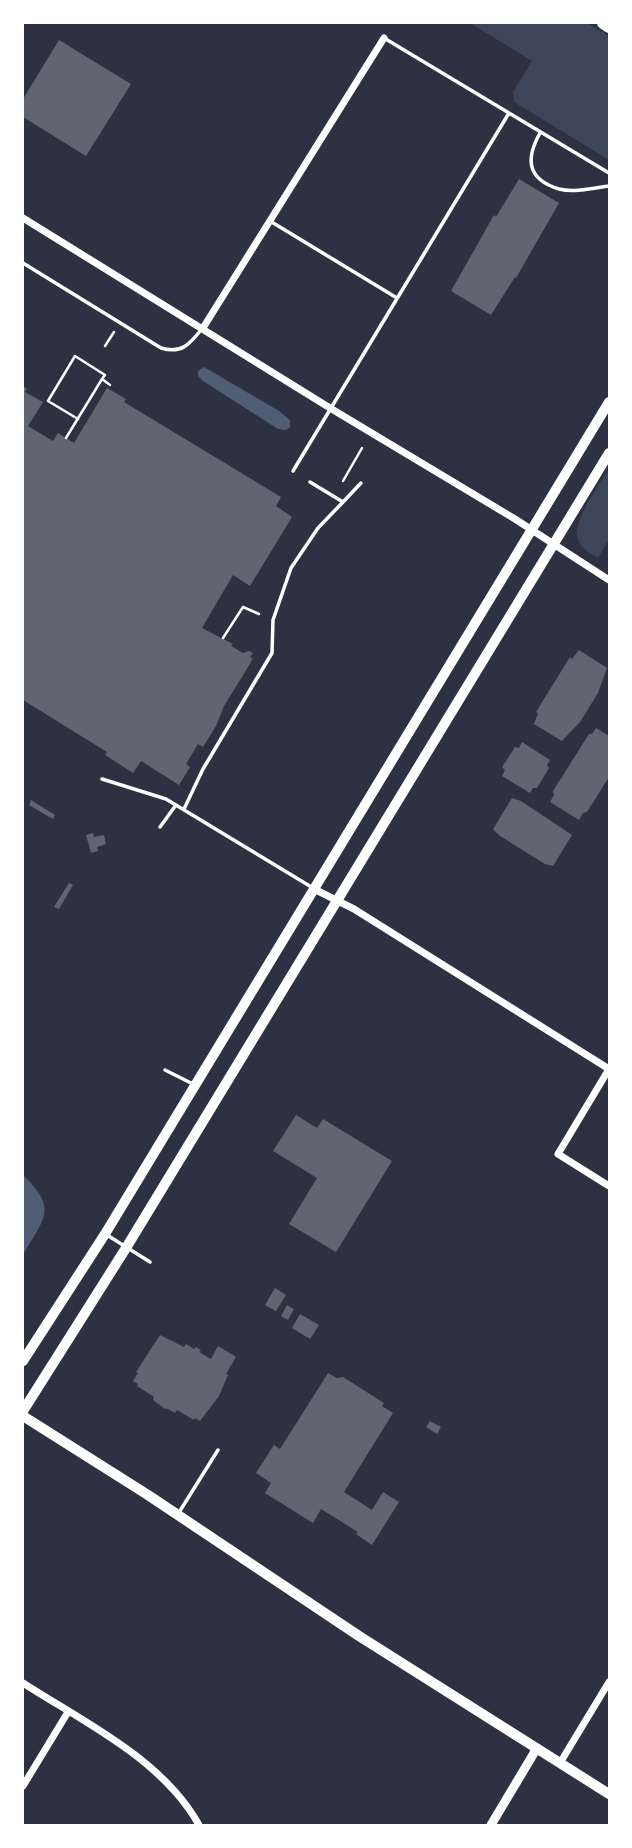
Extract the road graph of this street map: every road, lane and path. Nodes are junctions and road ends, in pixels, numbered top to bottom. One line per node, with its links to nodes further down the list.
1 (603, 23): 2 (highway)
2 (609, 27)
3 (384, 37): 4 (lane); 9 (street)
4 (509, 113): 5 (lane); 11 (lane)
5 (541, 132): 6 (lane); 7 (lane)
6 (609, 173)
7 (609, 186)
8 (23, 218): 12 (street)
9 (270, 221): 11 (lane); 12 (street)
10 (23, 263): 12 (lane)
11 (397, 298): 20 (lane)
12 (203, 328): 20 (street)
13 (114, 332): 14 (path)
14 (106, 346)
15 (96, 362): 16 (path)
16 (93, 367): 17 (path); 21 (path)
17 (102, 379): 18 (path); 21 (path)
18 (110, 385)
19 (609, 402): 30 (main road)
20 (330, 408): 25 (lane); 30 (street)
21 (78, 419): 22 (path)
22 (66, 438)
23 (362, 448): 26 (path)
24 (609, 453): 31 (main road)
25 (293, 471)
26 (342, 481)
27 (310, 482): 29 (lane)
28 (361, 483): 29 (lane)
29 (343, 502): 37 (lane)
30 (532, 530): 31 (street); 39 (main road)
31 (554, 544): 32 (street); 40 (main road)
32 (609, 580)
33 (259, 614): 34 (path)
34 (223, 638)
35 (102, 779): 36 (lane)
36 (176, 805): 37 (lane); 38 (lane)
37 (184, 809): 39 (lane)
38 (160, 828)
39 (314, 889): 40 (street); 43 (main road)
40 (339, 900): 41 (street); 46 (main road)
41 (609, 1069): 44 (street)
42 (165, 1070): 43 (lane)
43 (195, 1085): 45 (main road)
44 (609, 1186)
45 (105, 1234): 46 (lane); 48 (main road)
46 (126, 1248): 47 (lane); 49 (main road)
47 (150, 1262)
48 (23, 1361)
49 (23, 1410)
50 (23, 1416): 52 (main road)
51 (218, 1450): 52 (lane)
52 (177, 1515): 56 (main road)
53 (609, 1682): 57 (street)
54 (23, 1683): 55 (street)
55 (68, 1712): 58 (street); 60 (street)
56 (537, 1748): 57 (main road); 61 (street)
57 (560, 1763): 59 (main road)
58 (23, 1786)
59 (609, 1794)
60 (199, 1825)
61 (491, 1825)

